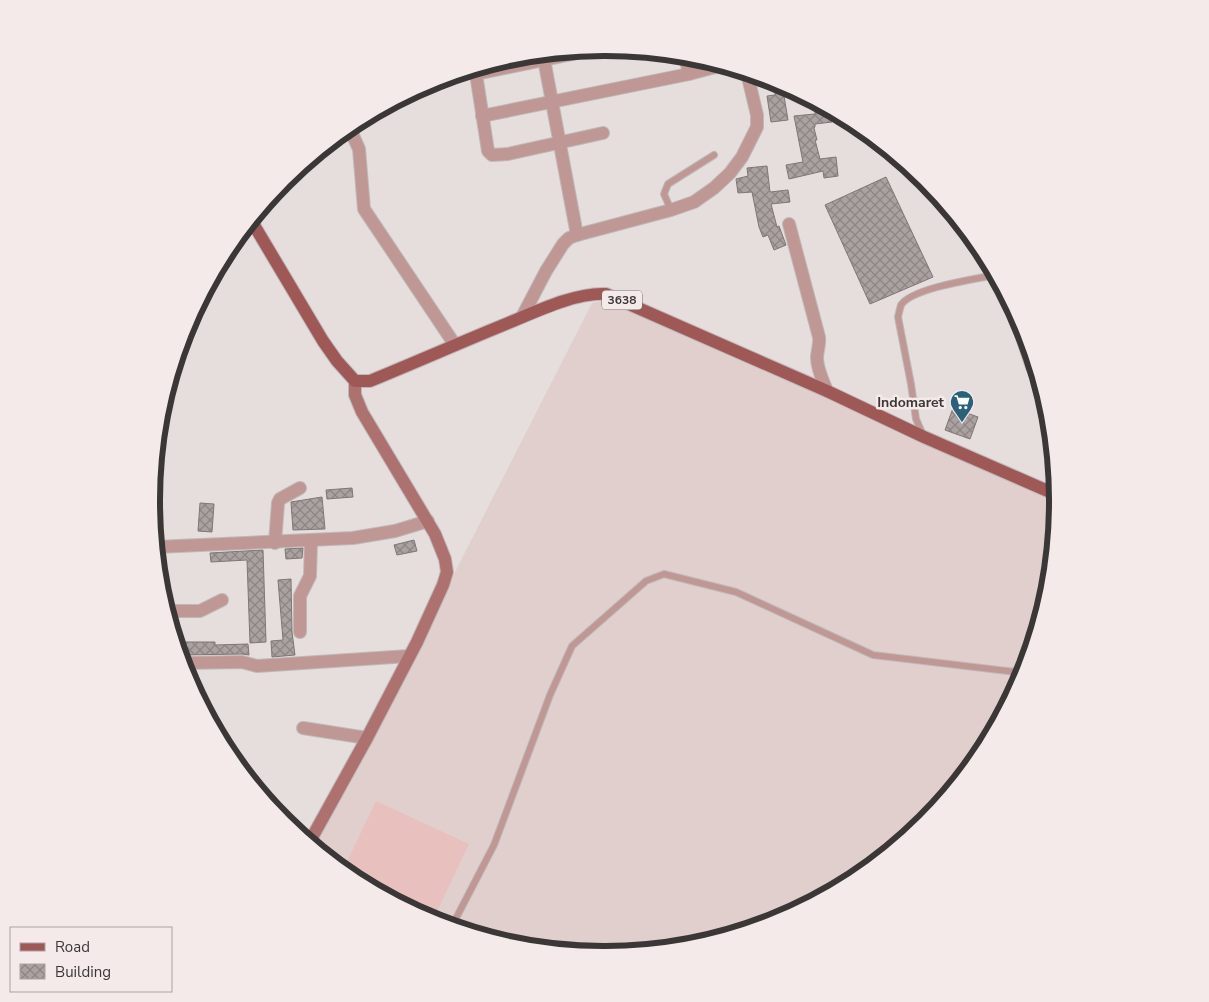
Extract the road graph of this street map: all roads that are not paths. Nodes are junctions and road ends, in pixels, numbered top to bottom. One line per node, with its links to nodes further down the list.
1 (545, 60): 7 (street)
2 (686, 64): 4 (street)
3 (709, 69): 4 (street)
4 (689, 74): 7 (street)
5 (476, 75): 8 (street)
6 (749, 81): 13 (street)
7 (551, 102): 8 (street); 11 (street)
8 (482, 116): 11 (street)
9 (603, 133): 11 (street)
10 (352, 134): 19 (street)
11 (560, 144): 16 (street)
12 (714, 155): 13 (lane)
13 (671, 210): 16 (street)
14 (788, 224): 21 (street)
15 (255, 226): 20 (main road)
16 (577, 235): 18 (street)
17 (988, 276): 22 (lane)
18 (522, 318): 19 (main road, 3638); 21 (main road, 3638)
19 (455, 345): 20 (main road, 3638)
20 (355, 381): 25 (street)
21 (827, 391): 22 (main road, 3638)
22 (924, 437): 24 (main road, 3638)
23 (300, 488): 27 (street)
24 (1049, 491)
25 (428, 521): 26 (street); 32 (street)
26 (311, 541): 27 (street); 31 (street)
27 (275, 543): 28 (street)
28 (163, 547)
29 (222, 600): 30 (street)
30 (174, 611)
31 (300, 632)
32 (409, 656): 33 (street); 36 (street)
33 (191, 663)
34 (1015, 672): 38 (lane)
35 (303, 728): 36 (street)
36 (367, 738): 37 (street)
37 (312, 836)
38 (455, 920)

